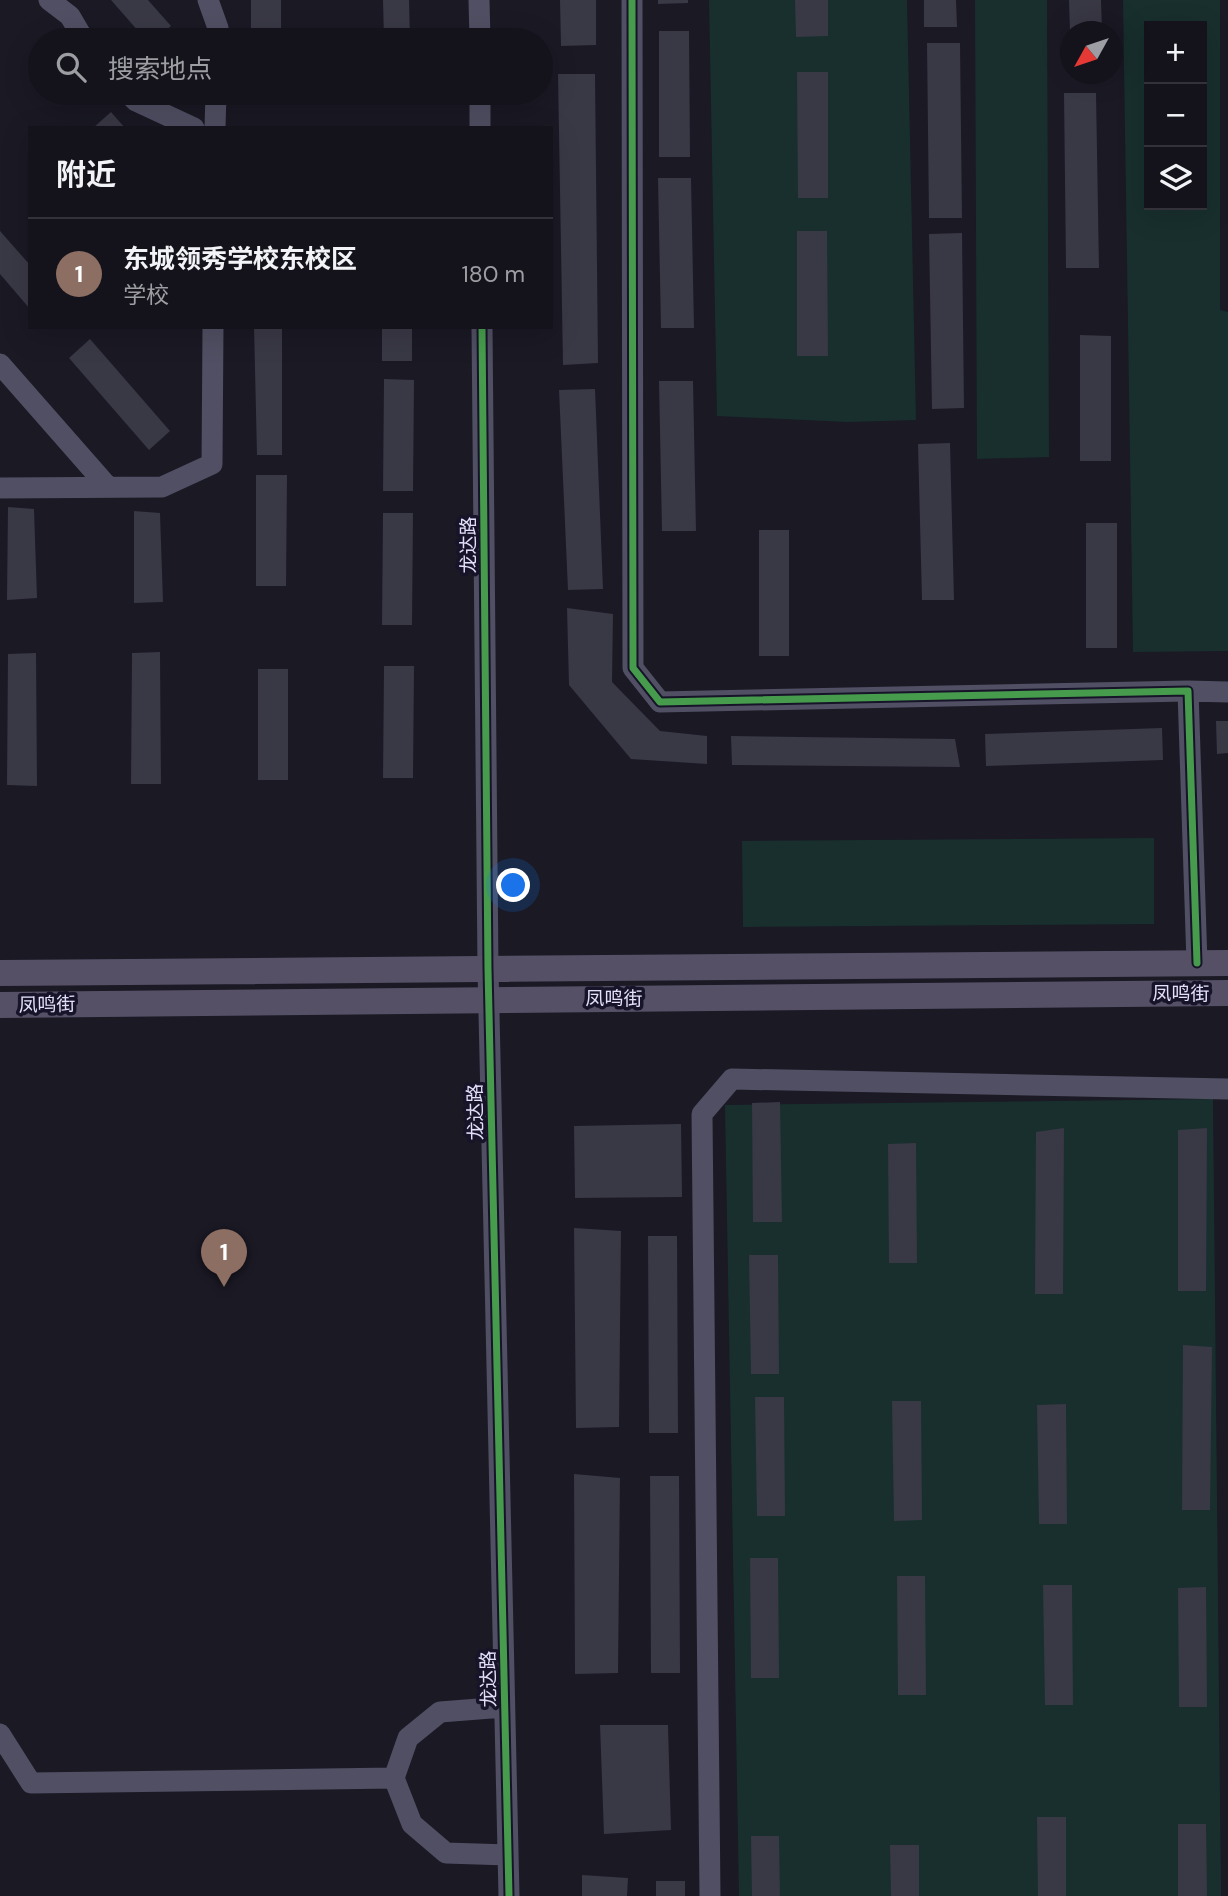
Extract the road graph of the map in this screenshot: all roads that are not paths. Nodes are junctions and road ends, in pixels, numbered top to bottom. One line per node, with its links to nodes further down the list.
1 (49, 0): 5 (street)
2 (208, 0): 6 (street)
3 (479, 0): 7 (street)
4 (632, 0): 19 (street)
5 (77, 28)
6 (218, 28)
7 (480, 28)
8 (145, 105): 11 (street)
9 (216, 105): 12 (street)
10 (480, 105): 13 (street)
11 (190, 126)
12 (215, 126)
13 (480, 126)
14 (213, 329): 17 (street)
15 (482, 329): 23 (street, 龙达路)
16 (0, 364): 17 (street)
17 (108, 487): 18 (street)
18 (0, 488)
19 (1188, 691): 20 (street); 21 (street)
20 (1228, 692)
21 (1197, 963): 22 (main road, 凤鸣街); 23 (main road, 凤鸣街)
22 (1228, 963)
23 (488, 969): 24 (main road, 凤鸣街); 26 (street, 龙达路)
24 (0, 973)
25 (1228, 993): 26 (main road, 凤鸣街)
26 (488, 999): 27 (main road, 凤鸣街); 29 (street, 龙达路)
27 (0, 1004)
28 (1228, 1089): 34 (street)
29 (504, 1707): 31 (street); 32 (street, 龙达路)
30 (0, 1734): 31 (street)
31 (394, 1778): 32 (street)
32 (508, 1855): 33 (street, 龙达路)
33 (509, 1896)
34 (710, 1896)

